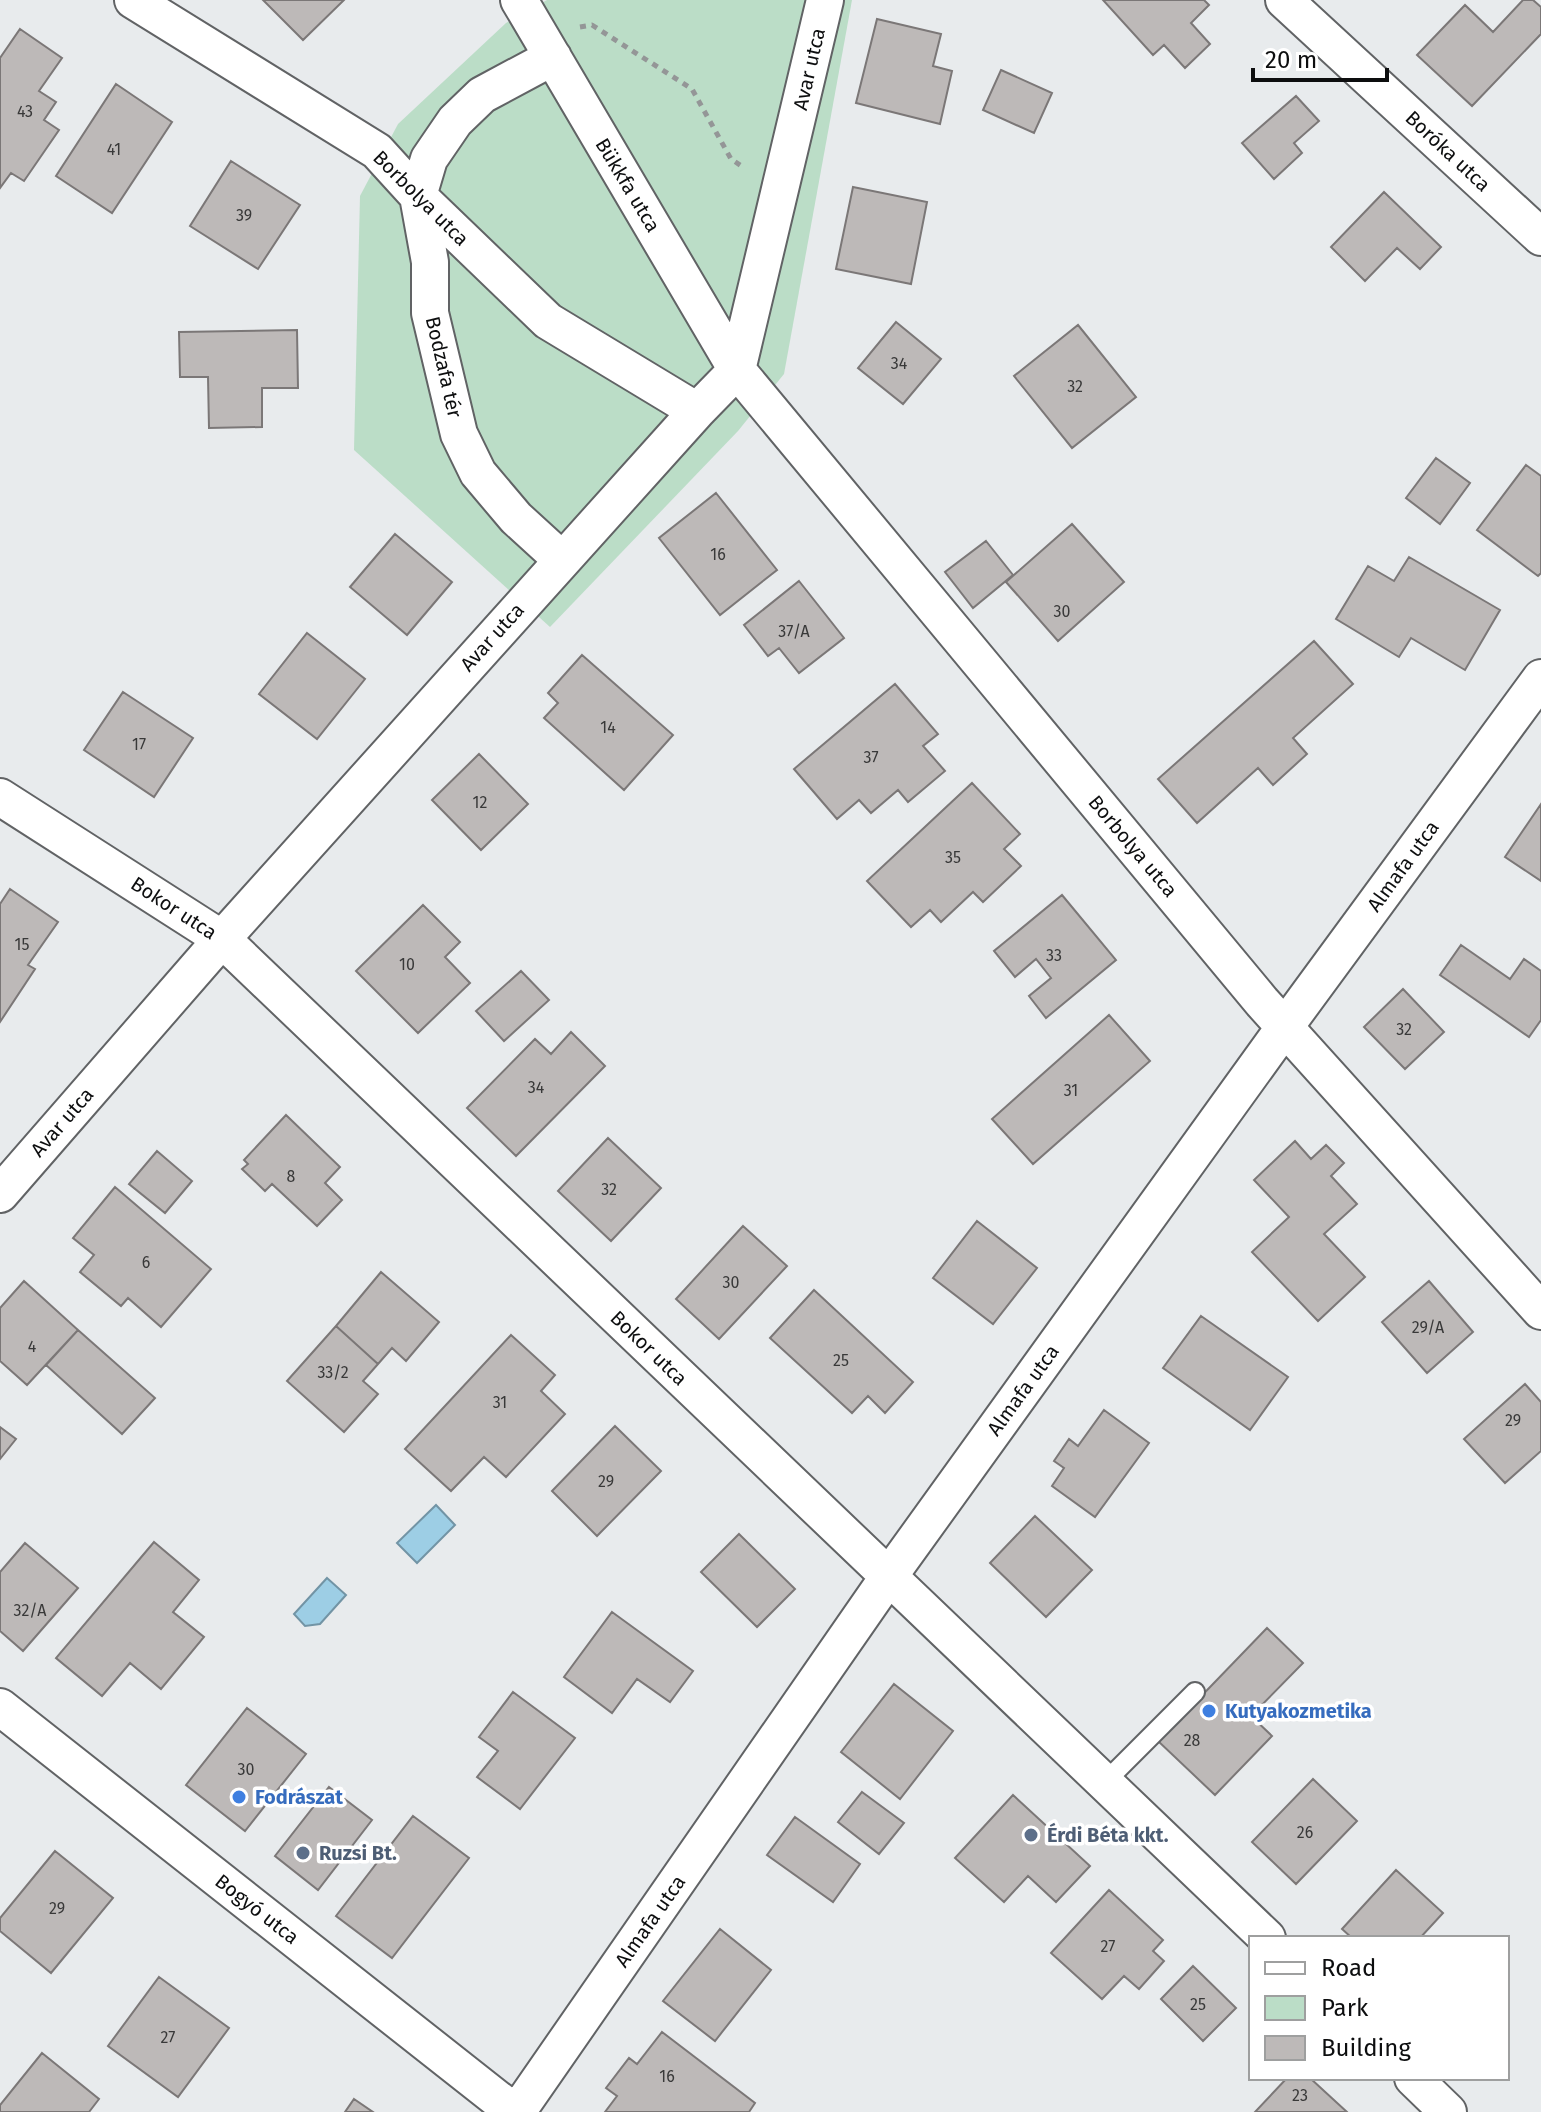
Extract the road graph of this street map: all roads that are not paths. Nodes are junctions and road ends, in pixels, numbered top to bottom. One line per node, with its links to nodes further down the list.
1 (133, 0): 6 (street, Borbolya utca)
2 (519, 0): 5 (street, Bükkfa utca)
3 (825, 0): 8 (street, Avar utca)
4 (1284, 0): 7 (street, Boróka utca)
5 (546, 45): 6 (street, Bodzafa tér); 8 (street, Bükkfa utca)
6 (418, 196): 9 (street, Borbolya utca); 10 (street, Bodzafa tér)
7 (1541, 237)
8 (737, 370): 9 (street, Avar utca); 14 (street, Borbolya utca)
9 (697, 411): 10 (street, Avar utca)
10 (562, 560): 13 (street, Avar utca)
11 (1541, 678): 14 (street, Almafa utca)
12 (0, 797): 13 (street, Bokor utca)
13 (222, 939): 15 (street, Avar utca); 17 (street, Bokor utca)
14 (1284, 1028): 16 (street, Borbolya utca); 17 (street, Almafa utca)
15 (0, 1194)
16 (1541, 1311)
17 (889, 1576): 20 (street, Bokor utca); 23 (street, Almafa utca)
18 (1195, 1692): 20 (lane)
19 (0, 1707): 23 (street, Bogyó utca)
20 (1105, 1782): 21 (street, Bokor utca)
21 (1265, 1936)
22 (1415, 2080): 24 (street)
23 (516, 2112)
24 (1448, 2112)

